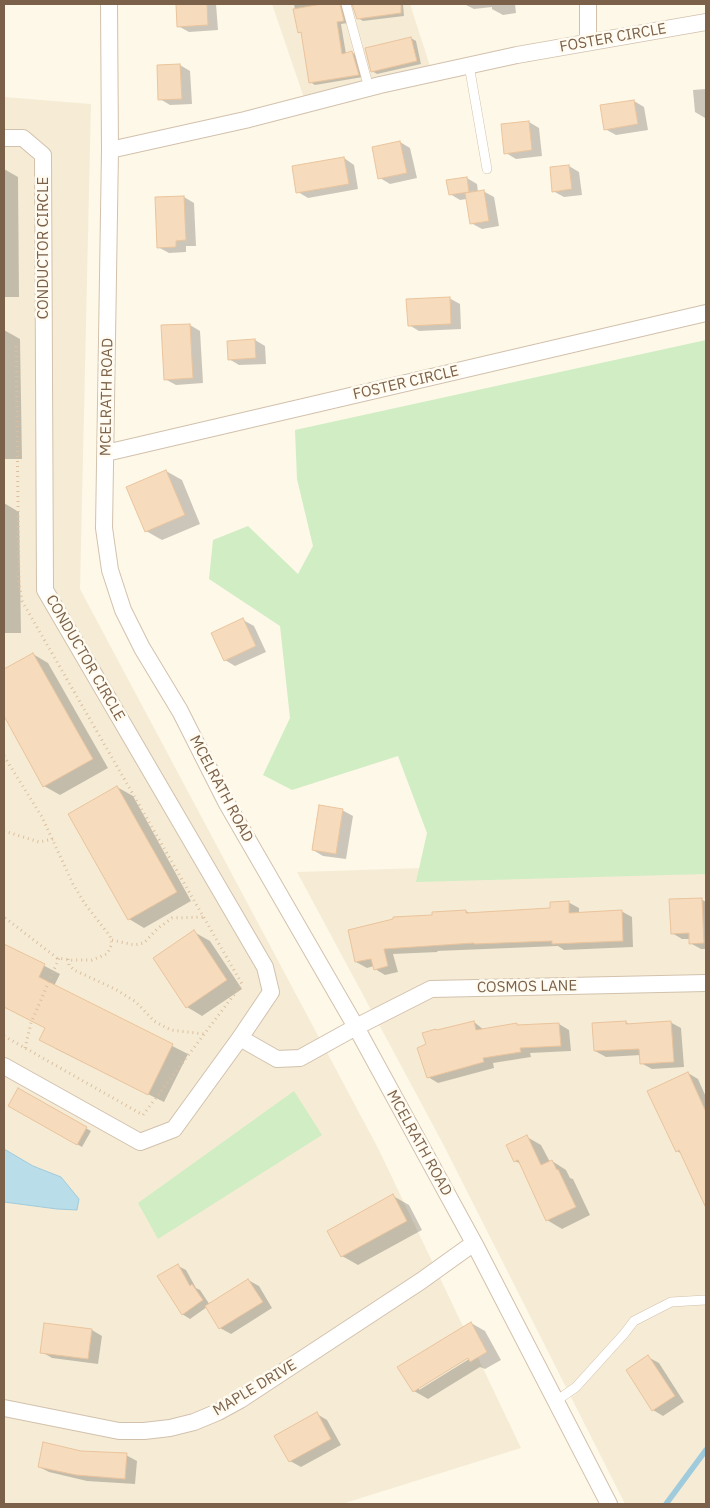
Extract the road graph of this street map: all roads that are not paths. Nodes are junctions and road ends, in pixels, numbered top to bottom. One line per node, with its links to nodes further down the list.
1 (109, 4): 9 (street, MCELRATH ROAD)
2 (346, 4): 7 (lane)
3 (588, 4): 5 (street)
4 (706, 22): 5 (street, FOSTER CIRCLE)
5 (588, 42): 6 (street, FOSTER CIRCLE)
6 (469, 65): 7 (street, FOSTER CIRCLE); 10 (lane)
7 (369, 88): 9 (street, FOSTER CIRCLE)
8 (4, 138): 15 (street, CONDUCTOR CIRCLE)
9 (110, 150): 12 (street, MCELRATH ROAD)
10 (487, 169)
11 (706, 313): 12 (street, FOSTER CIRCLE)
12 (106, 453): 14 (street, MCELRATH ROAD)
13 (706, 983): 14 (street, COSMOS LANE)
14 (356, 1027): 15 (street); 17 (street, MCELRATH ROAD)
15 (240, 1038): 16 (street, CONDUCTOR CIRCLE)
16 (4, 1066)
17 (474, 1243): 19 (street, MCELRATH ROAD); 20 (street, MAPLE DRIVE)
18 (705, 1300): 19 (lane)
19 (556, 1400): 21 (street, MCELRATH ROAD)
20 (4, 1408)
21 (609, 1504)

